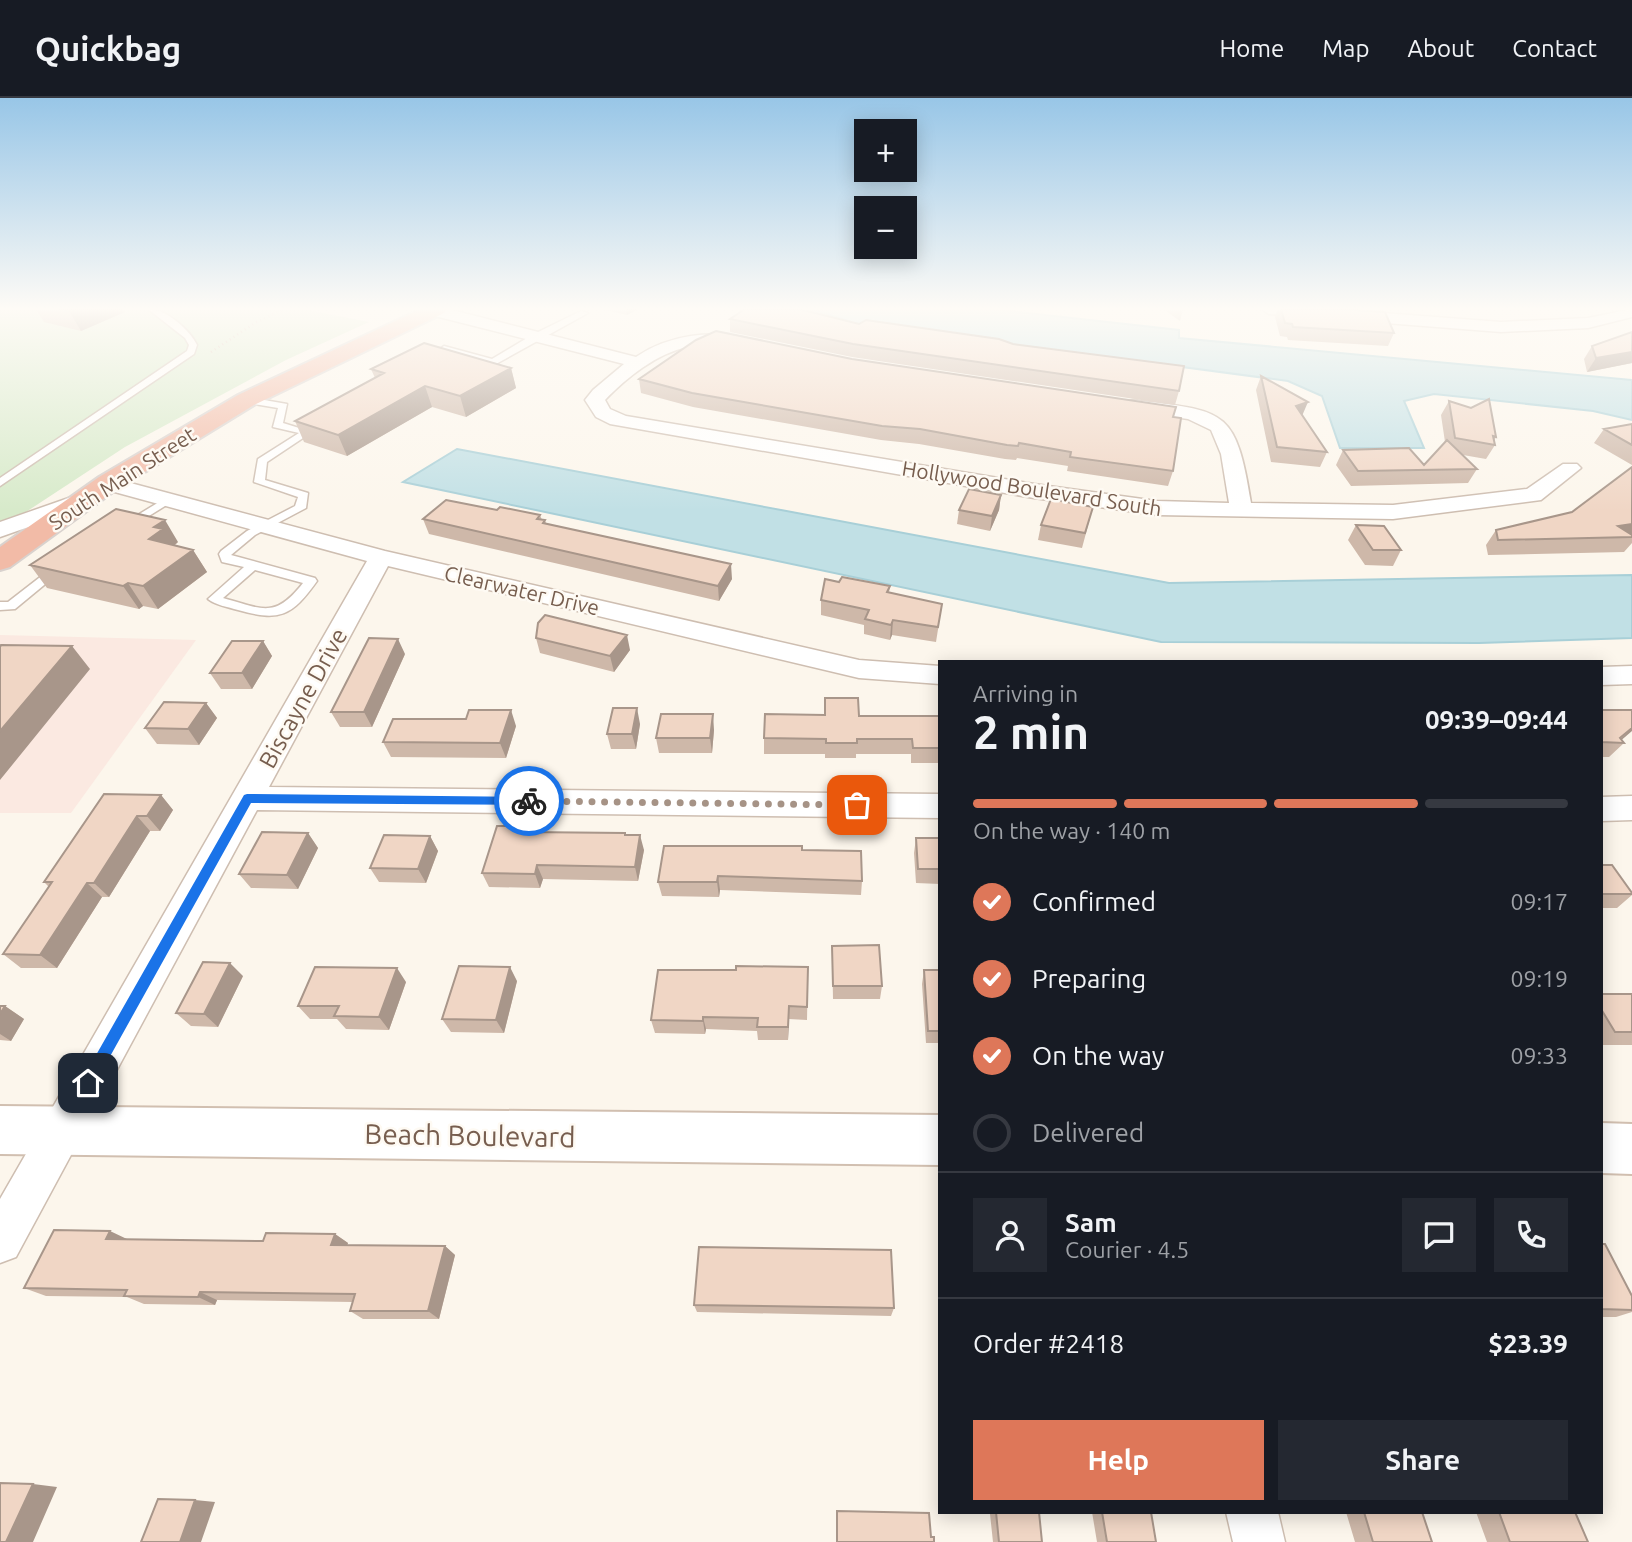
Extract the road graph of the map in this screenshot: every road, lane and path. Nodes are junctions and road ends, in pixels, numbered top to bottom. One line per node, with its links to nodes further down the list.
1 (155, 376): 7 (lane)
2 (296, 376): 4 (highway, South Main Street)
3 (620, 376): 11 (street, Hollywood Boulevard South)
4 (246, 400): 8 (highway, South Main Street); 12 (lane)
5 (1119, 404): 11 (street)
6 (1570, 468): 11 (street, Hollywood Boulevard South)
7 (0, 483)
8 (108, 483): 9 (street, Clearwater Drive); 10 (highway, South Main Street)
9 (169, 499): 12 (street, Clearwater Drive); 14 (lane)
10 (83, 500): 13 (street); 16 (highway, South Main Street)
11 (1241, 511)
12 (268, 525): 15 (street, Clearwater Drive); 18 (lane)
13 (0, 530)
14 (111, 535)
15 (381, 557): 20 (street, Clearwater Drive); 23 (street, Biscayne Drive)
16 (0, 561)
17 (63, 564): 19 (lane)
18 (253, 566): 18 (lane)
19 (0, 606)
20 (938, 675)
21 (1632, 675): 22 (street)
22 (1603, 676)
23 (247, 798): 24 (street); 28 (street, Biscayne Drive)
24 (938, 806)
25 (1603, 808): 26 (street)
26 (1632, 808)
27 (0, 1130): 28 (street, Beach Boulevard)
28 (62, 1130): 29 (street, Beach Boulevard); 32 (street, Biscayne Drive)
29 (938, 1140)
30 (1603, 1148): 31 (street)
31 (1632, 1149)
32 (0, 1241)
33 (1252, 1514): 34 (street)
34 (1259, 1542)

